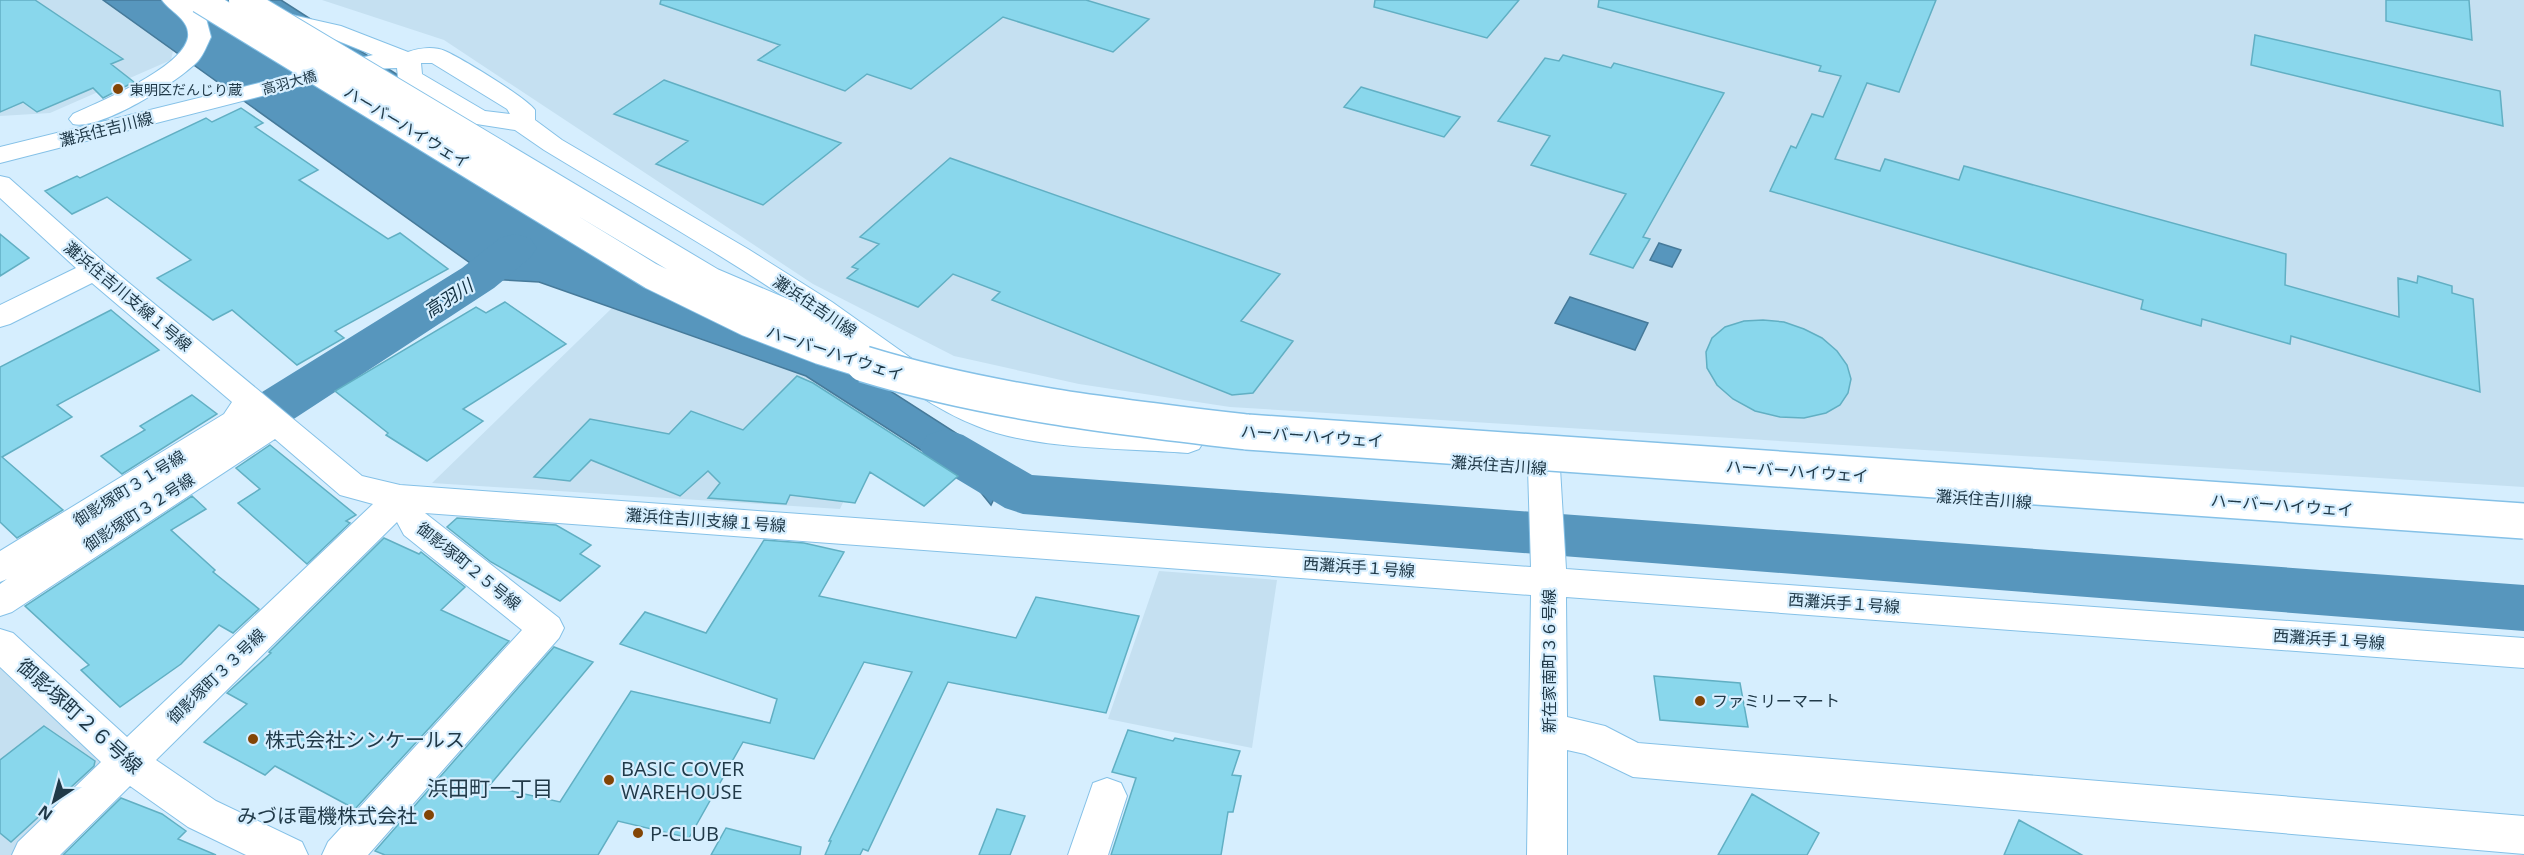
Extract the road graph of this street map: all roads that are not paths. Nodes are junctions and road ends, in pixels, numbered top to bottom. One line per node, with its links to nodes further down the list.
1 (173, 0): 8 (street)
2 (200, 0): 5 (street, bridge); 16 (street, ハーバーハイウェイ, bridge)
3 (242, 0): 15 (street, ハーバーハイウェイ, bridge)
4 (279, 0): 5 (street)
5 (409, 60): 6 (street, 高羽大橋, bridge); 7 (street); 7 (street)
6 (212, 102): 8 (street, 灘浜住吉川線)
7 (522, 123): 13 (street, 灘浜住吉川線)
8 (0, 153)
9 (0, 184): 10 (street, 灘浜住吉川支線１号線)
10 (95, 270): 11 (street); 12 (street, 灘浜住吉川支線１号線)
11 (0, 317)
12 (265, 412): 14 (street, 灘浜住吉川支線１号線); 20 (street, 御影塚町３１号線); 21 (street, 御影塚町３２号線)
13 (1544, 468): 17 (street, 灘浜住吉川線); 18 (street, 新在家南町３６号線)
14 (400, 498): 19 (street, 灘浜住吉川支線１号線); 25 (street, 御影塚町３３号線); 30 (street, 御影塚町２５号線)
15 (2524, 508)
16 (2524, 521)
17 (2524, 537)
18 (1548, 550): 19 (street, 西灘浜手１号線); 23 (street, 西灘浜手１号線); 24 (street, 新在家南町３６号線)
19 (1164, 553)
20 (0, 568)
21 (0, 602)
22 (0, 644): 25 (street, 御影塚町２６号線)
23 (2524, 653)
24 (1549, 730): 27 (street); 32 (street, 新在家南町３６号線)
25 (127, 762): 28 (street, 御影塚町３３号線); 29 (street, 御影塚町２６号線)
26 (1107, 796): 31 (street)
27 (2524, 835)
28 (32, 855)
29 (288, 855)
30 (342, 855)
31 (1088, 855)
32 (1547, 855)

